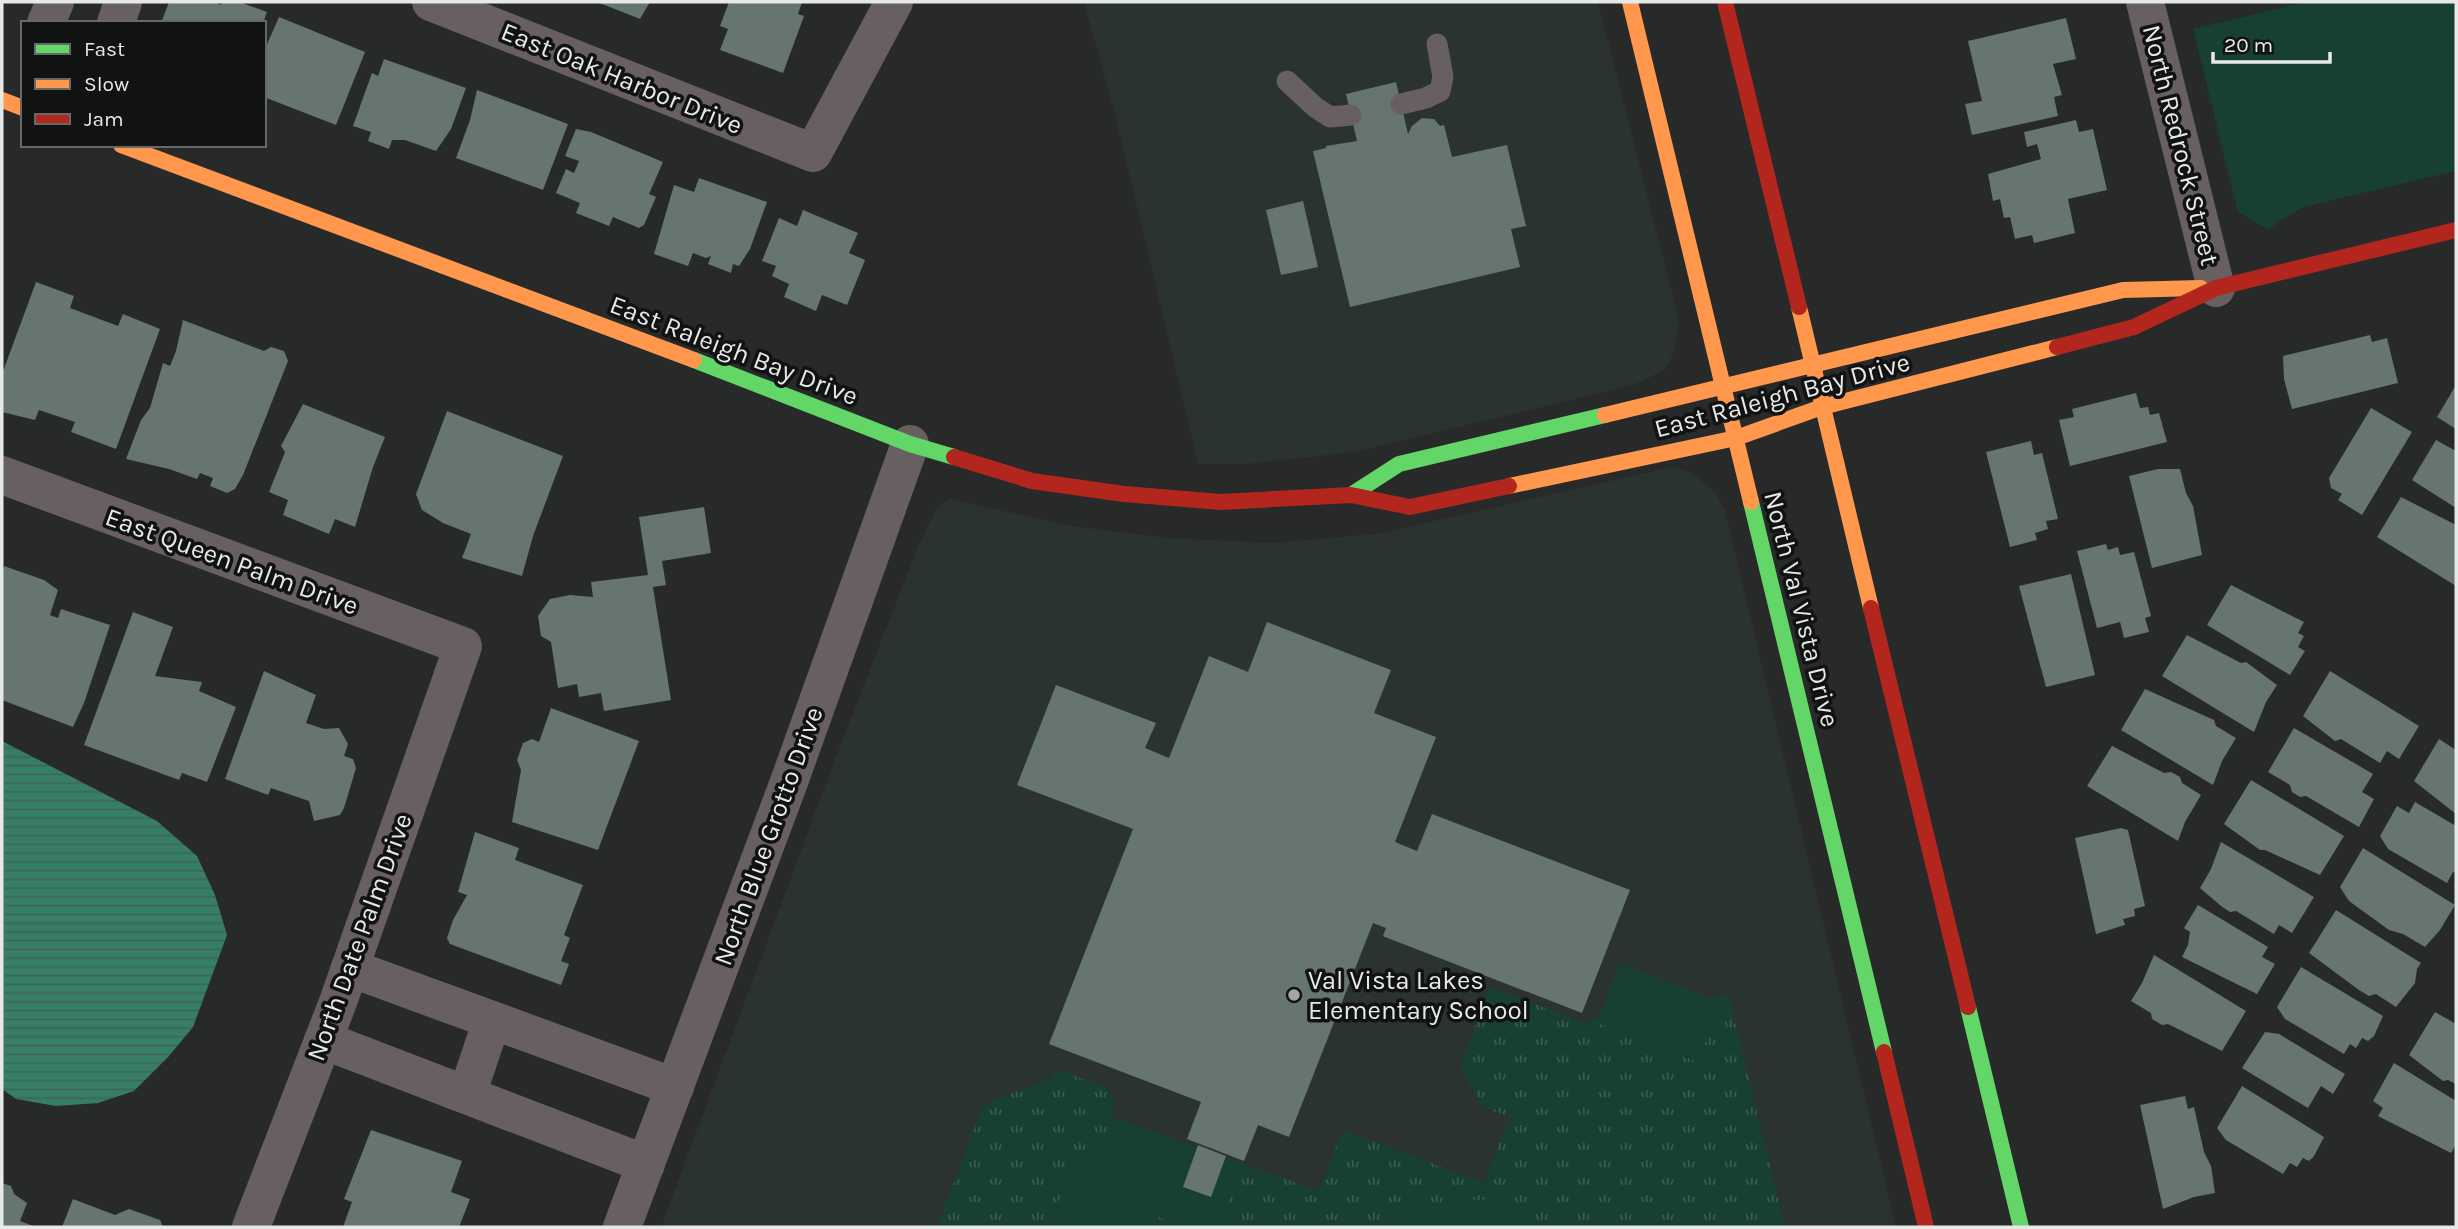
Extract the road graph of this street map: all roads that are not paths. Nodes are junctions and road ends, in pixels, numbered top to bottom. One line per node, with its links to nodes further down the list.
1 (55, 2): 9 (street)
2 (123, 2): 10 (street)
3 (431, 2): 8 (street, East Oak Harbor Drive)
4 (894, 2): 8 (street, East Oak Harbor Drive)
5 (1630, 2): 21 (street, North Val Vista Drive)
6 (1725, 2): 20 (street)
7 (2145, 2): 19 (street, North Redrock Street)
8 (506, 16)
9 (47, 21)
10 (117, 21)
11 (1437, 44): 14 (lane)
12 (1287, 80): 16 (lane)
13 (2, 100): 15 (street)
14 (1401, 104)
15 (21, 107)
16 (1351, 115)
17 (126, 147): 24 (street, East Raleigh Bay Drive)
18 (2456, 230): 19 (street, East Raleigh Bay Drive)
19 (2216, 288): 20 (street, East Raleigh Bay Drive); 22 (street, East Raleigh Bay Drive)
20 (1812, 365): 21 (street, East Raleigh Bay Drive); 22 (street)
21 (1723, 387): 23 (street, North Val Vista Drive); 26 (street, East Raleigh Bay Drive)
22 (1822, 407): 23 (street, East Raleigh Bay Drive); 37 (street)
23 (1736, 438): 26 (street, East Raleigh Bay Drive); 36 (street, North Val Vista Drive)
24 (909, 444): 26 (street, East Raleigh Bay Drive); 31 (street, North Blue Grotto Drive)
25 (2, 475): 27 (street, East Queen Palm Drive)
26 (1351, 495)
27 (463, 646): 28 (street, North Date Palm Drive)
28 (350, 968): 29 (street); 30 (street, North Date Palm Drive)
29 (492, 1020): 31 (street); 32 (street)
30 (323, 1040): 32 (street); 34 (street, North Date Palm Drive)
31 (674, 1087): 33 (street, North Blue Grotto Drive)
32 (467, 1095): 33 (street)
33 (646, 1164): 35 (street, North Blue Grotto Drive)
34 (251, 1227)
35 (622, 1227)
36 (1926, 1227)
37 (2021, 1227)

